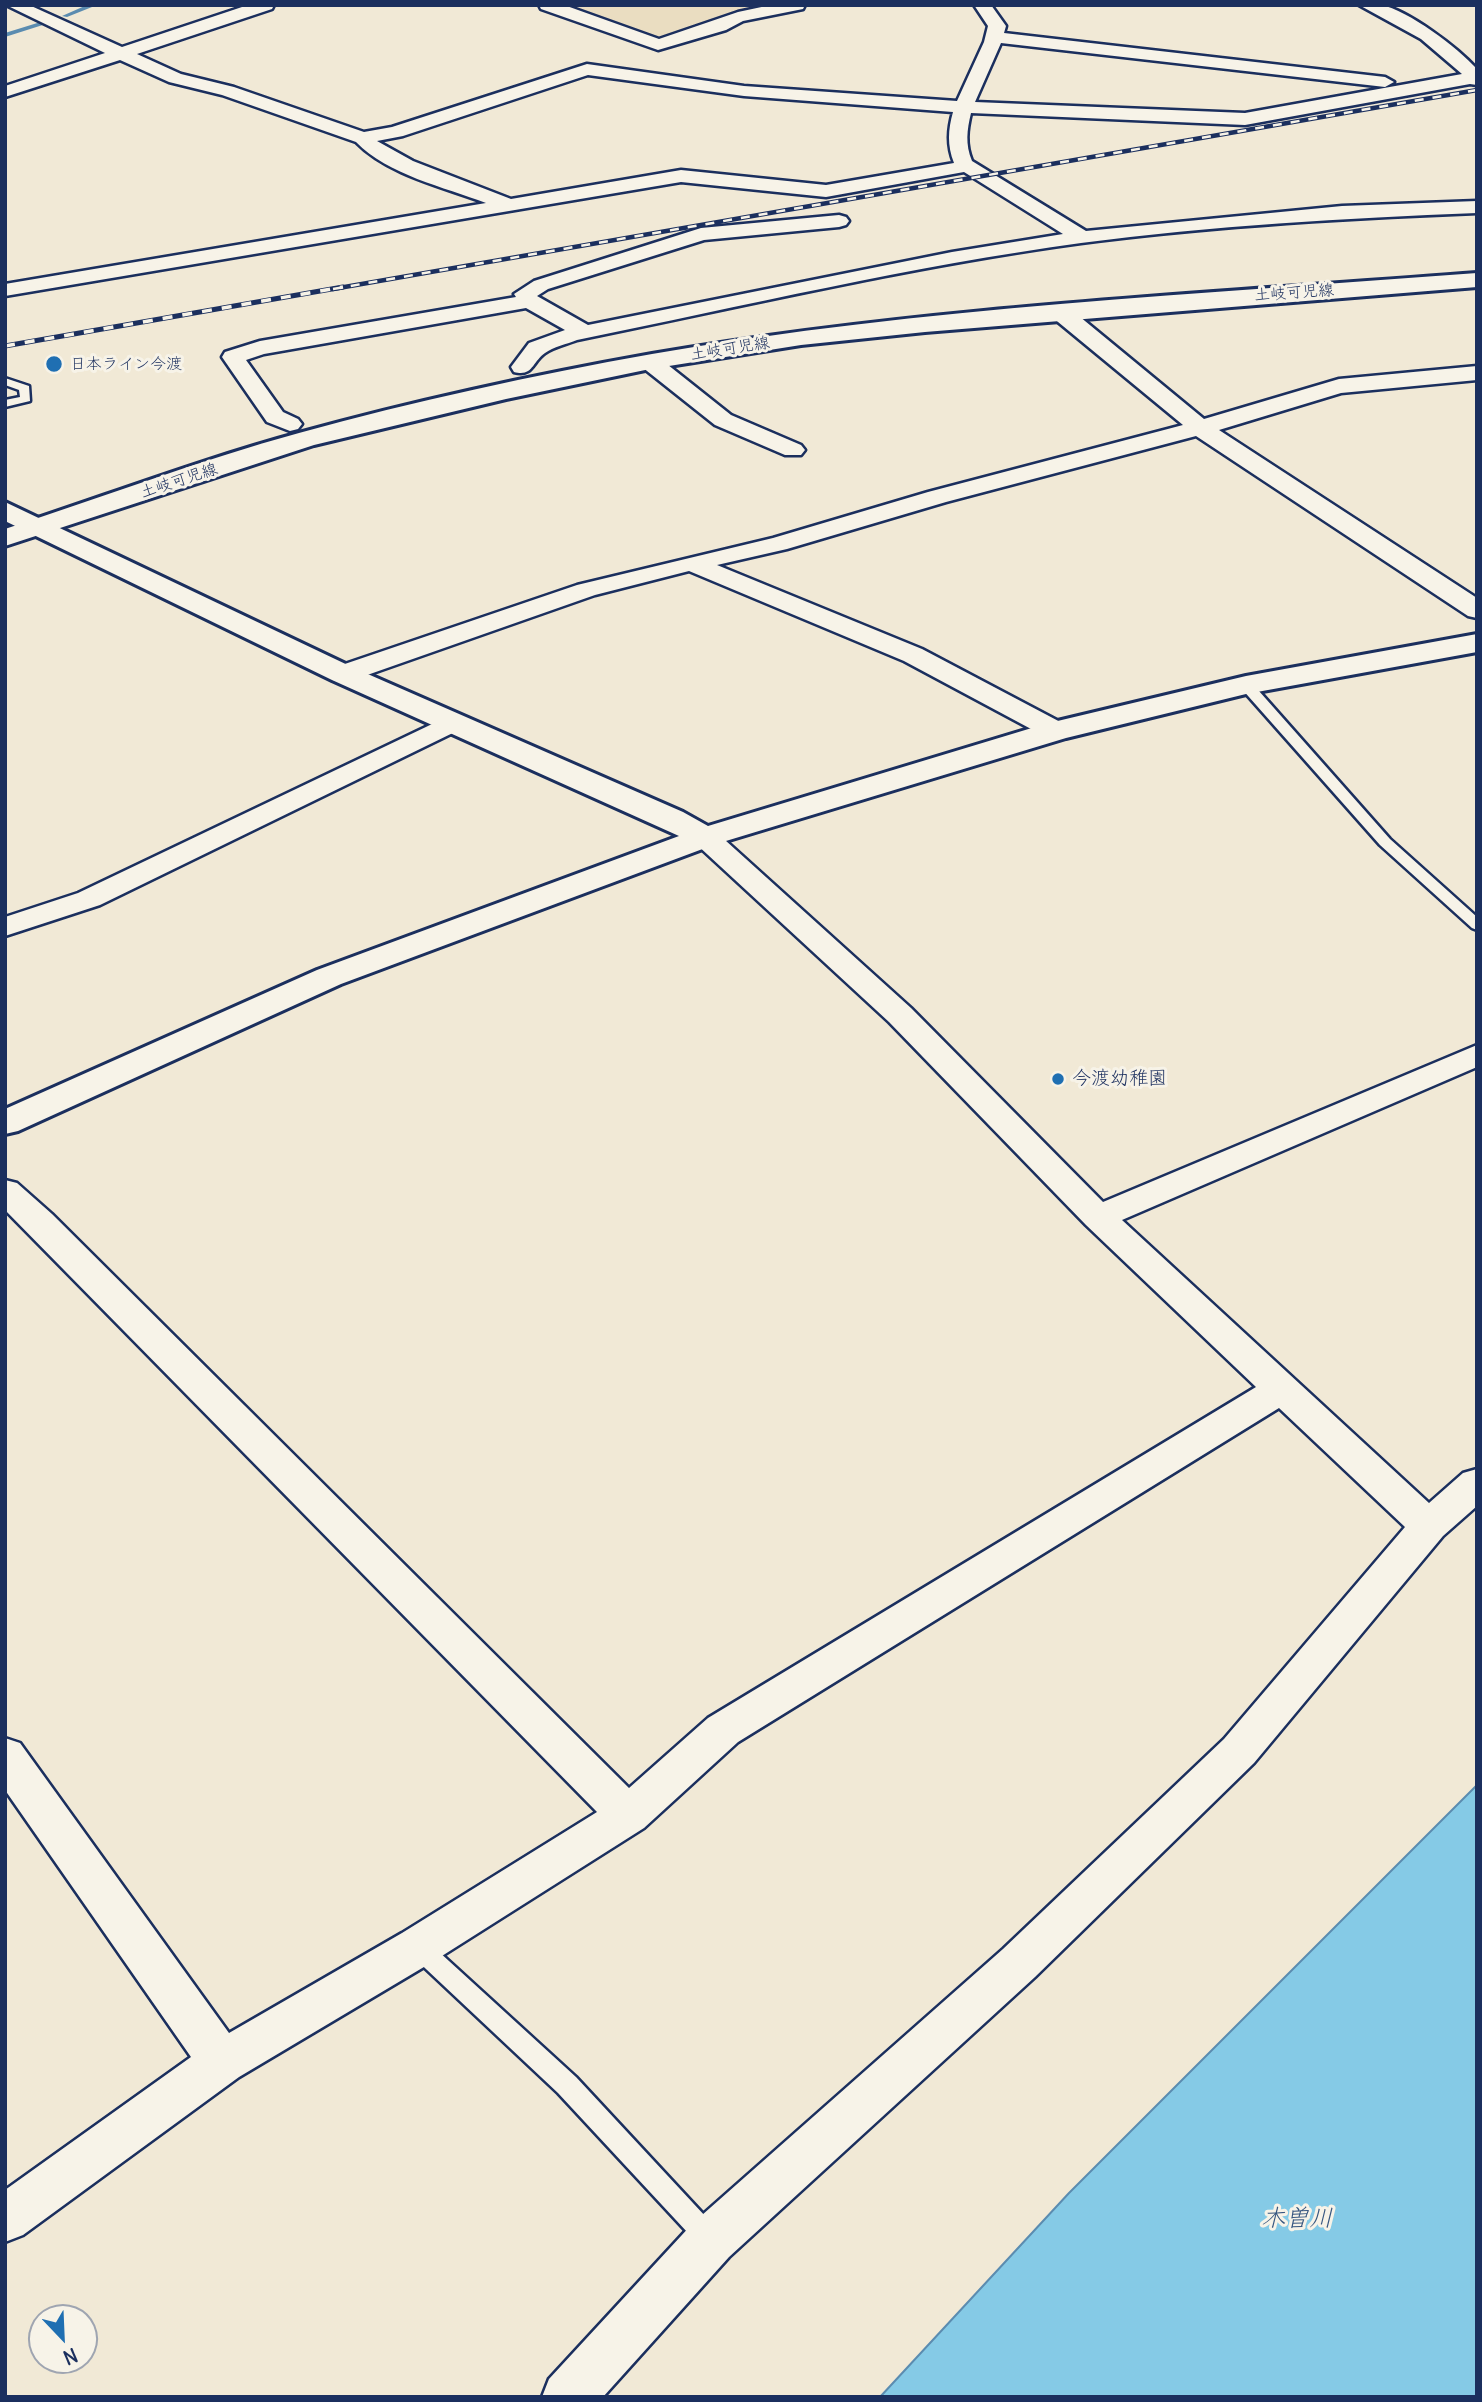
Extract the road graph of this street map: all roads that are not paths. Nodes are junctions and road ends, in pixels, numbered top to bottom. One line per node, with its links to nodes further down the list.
1 (266, 5): 10 (street)
2 (547, 5): 9 (street)
3 (797, 5): 9 (street)
4 (982, 5): 8 (street)
5 (1367, 5): 12 (street)
6 (28, 9): 7 (street); 10 (street)
7 (5, 20)
8 (996, 37): 13 (street); 15 (street)
9 (658, 45): 11 (street)
10 (120, 52): 14 (street); 16 (street)
11 (587, 69): 15 (street); 16 (street)
12 (1476, 78): 13 (street)
13 (1424, 87): 15 (street)
14 (5, 92)
15 (962, 107): 17 (street)
16 (363, 138): 18 (street)
17 (968, 166): 18 (street); 21 (street)
18 (505, 204): 24 (street)
19 (1477, 206): 21 (street)
20 (839, 221): 25 (street)
21 (1082, 237): 27 (street)
22 (1477, 262): 29 (main road, 土岐可児線)
23 (1477, 280): 26 (main road, 土岐可児線)
24 (5, 290)
25 (529, 301): 27 (street); 33 (street)
26 (1060, 312): 28 (main road, 土岐可児線); 34 (street)
27 (584, 332): 29 (street)
28 (650, 362): 35 (street); 38 (main road, 土岐可児線)
29 (522, 367): 33 (main road, 土岐可児線)
30 (1477, 373): 34 (street)
31 (5, 381): 32 (lane)
32 (5, 404)
33 (290, 424): 36 (main road, 土岐可児線)
34 (1200, 428): 39 (street); 40 (street)
35 (793, 450)
36 (122, 475)
37 (83, 487): 38 (main road)
38 (13, 521): 42 (main road)
39 (691, 563): 42 (street); 45 (street)
40 (1477, 610)
41 (1477, 643): 43 (main road)
42 (343, 674): 44 (main road)
43 (1246, 685): 45 (main road); 47 (lane)
44 (451, 723): 46 (main road); 48 (street)
45 (1056, 731): 46 (main road)
46 (705, 837): 50 (main road); 52 (street)
47 (1477, 925)
48 (5, 927)
49 (1477, 1055): 52 (street)
50 (5, 1123)
51 (5, 1191): 57 (street)
52 (1098, 1217): 53 (street)
53 (1281, 1389): 55 (street); 57 (street)
54 (1477, 1483): 55 (street)
55 (1429, 1526): 61 (street)
56 (5, 1755): 59 (street)
57 (628, 1815): 58 (street)
58 (418, 1947): 59 (street); 61 (lane)
59 (222, 2062): 60 (street)
60 (5, 2219)
61 (711, 2240): 62 (street)
62 (568, 2397)

